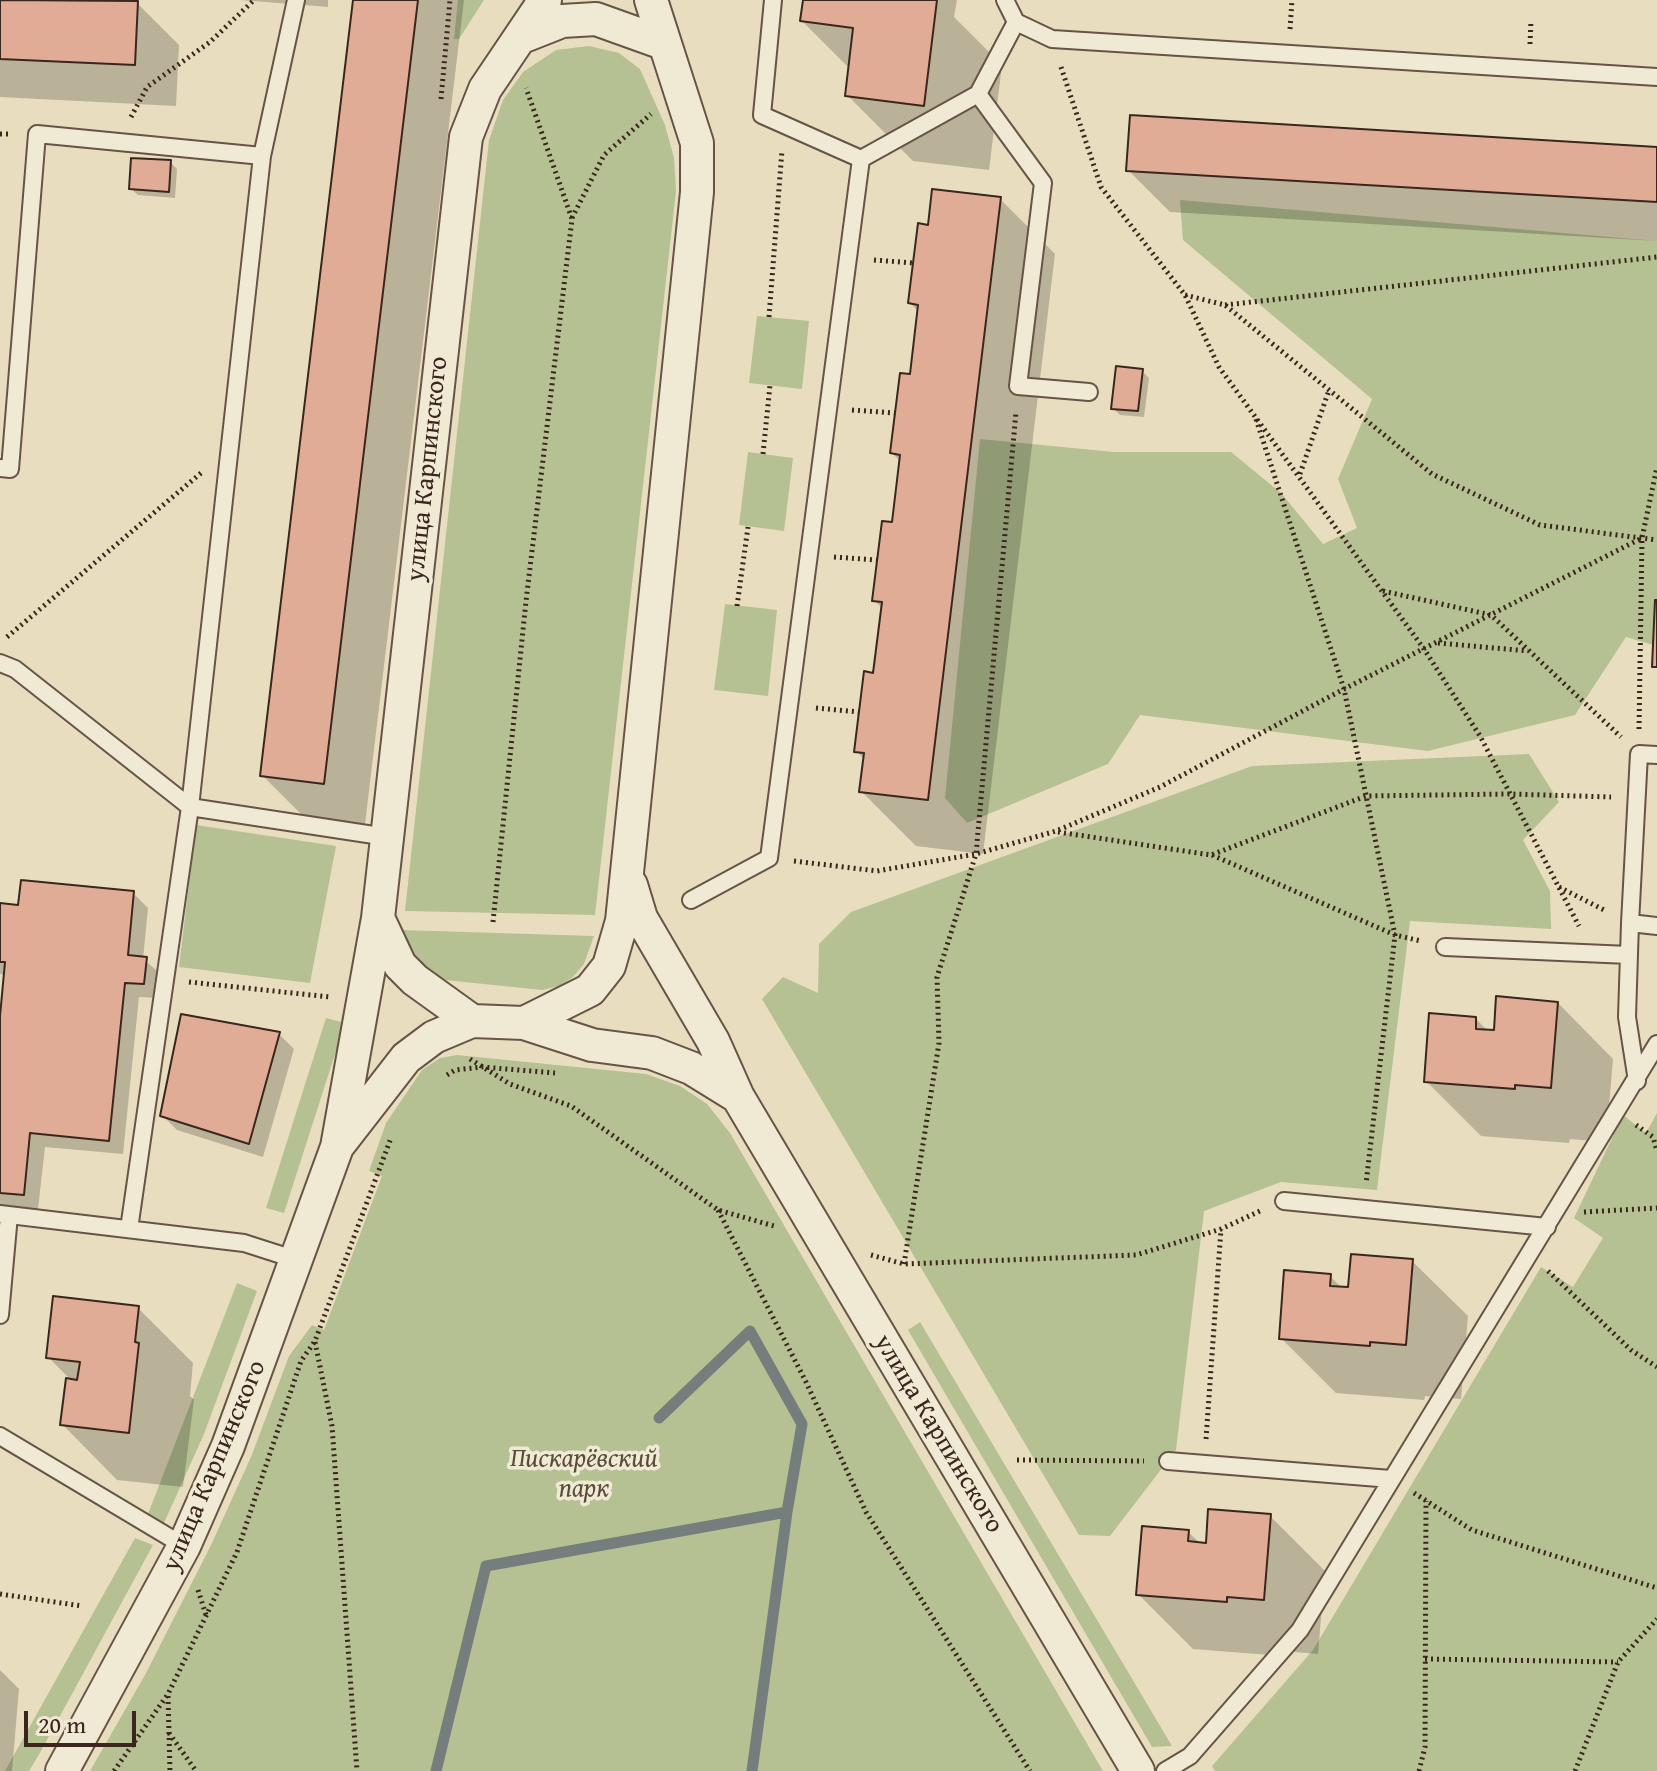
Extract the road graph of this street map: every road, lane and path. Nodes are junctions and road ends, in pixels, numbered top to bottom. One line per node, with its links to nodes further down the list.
1 (254, 0): 17 (path)
2 (296, 0): 18 (lane)
3 (450, 0): 15 (path)
4 (545, 0): 10 (street, улица Карпинского)
5 (651, 0): 11 (street, улица Карпинского)
6 (773, 0): 16 (lane)
7 (1005, 0): 8 (lane)
8 (1016, 22): 9 (lane); 14 (lane)
9 (1052, 39): 12 (lane); 24 (path)
10 (519, 43): 11 (street); 20 (path); 62 (street, улица Карпинского)
11 (663, 43): 13 (street, улица Карпинского)
12 (1657, 77)
13 (679, 91): 20 (path); 66 (street, улица Карпинского)
14 (978, 94): 19 (lane); 28 (lane)
15 (440, 111)
16 (784, 125): 19 (lane); 26 (path)
17 (118, 142): 18 (lane); 37 (lane)
18 (262, 156): 34 (lane)
19 (861, 159): 22 (lane)
20 (572, 219): 70 (path)
21 (1657, 257): 25 (path)
22 (848, 258): 23 (path); 31 (lane)
23 (913, 263)
24 (1185, 295): 25 (path); 33 (path)
25 (1225, 305): 29 (path)
26 (769, 317)
27 (770, 385): 35 (path)
28 (1018, 386): 30 (lane); 63 (path)
29 (1329, 390): 38 (path); 40 (path)
30 (1089, 392)
31 (828, 408): 32 (path); 42 (lane)
32 (895, 413)
33 (1255, 415): 38 (path); 52 (path)
34 (230, 449): 47 (path); 60 (lane)
35 (763, 454)
36 (1657, 467): 40 (path)
37 (0, 468)
38 (1299, 475): 44 (path)
39 (748, 527): 45 (path)
40 (1642, 538): 41 (path); 46 (path); 55 (path)
41 (1657, 540)
42 (808, 555): 43 (path); 53 (lane)
43 (877, 560)
44 (1383, 591): 46 (path); 49 (path)
45 (737, 606)
46 (1491, 615): 48 (path); 50 (path)
47 (0, 643)
48 (1437, 643): 49 (path); 50 (path)
49 (1424, 649): 52 (path); 57 (path)
50 (1529, 651): 55 (path)
51 (0, 663): 60 (lane)
52 (1344, 689): 58 (path); 61 (path)
53 (789, 706): 54 (path); 65 (lane)
54 (859, 712)
55 (1639, 754): 56 (lane); 59 (lane)
56 (1657, 755)
57 (1510, 794): 58 (path); 59 (path); 67 (path)
58 (1366, 796): 64 (path); 73 (path)
59 (1636, 798): 71 (lane)
60 (190, 807): 62 (lane); 77 (lane)
61 (1056, 831): 63 (path); 64 (path)
62 (387, 837): 69 (street, улица Карпинского)
63 (976, 854): 65 (path); 101 (path)
64 (1211, 855): 73 (path)
65 (769, 858): 68 (lane)
66 (628, 875): 80 (street, улица Карпинского); 87 (street, улица Карпинского)
67 (1558, 886): 71 (path); 75 (path)
68 (691, 900)
69 (378, 918): 78 (street, улица Карпинского); 79 (street)
70 (493, 922)
71 (1630, 923): 72 (lane); 76 (lane)
72 (1657, 926)
73 (1395, 935): 74 (path); 92 (path)
74 (1445, 947): 75 (lane)
75 (1595, 955): 76 (lane)
76 (1629, 955): 85 (lane)
77 (166, 979): 78 (path); 96 (lane)
78 (365, 994): 89 (street, улица Карпинского)
79 (472, 1021): 80 (street); 81 (street, улица Карпинского)
80 (524, 1023): 87 (street, улица Карпинского)
81 (434, 1037): 83 (path); 89 (street, улица Карпинского)
82 (1657, 1044): 85 (lane)
83 (482, 1067): 84 (path); 86 (path); 93 (path)
84 (557, 1073)
85 (1637, 1081): 95 (lane)
86 (436, 1082)
87 (738, 1097): 98 (street, улица Карпинского)
88 (397, 1124): 103 (path)
89 (337, 1147): 100 (street, улица Карпинского)
90 (1284, 1201): 92 (lane); 97 (path)
91 (1657, 1208): 95 (path)
92 (1363, 1209): 95 (lane)
93 (718, 1210): 98 (path); 125 (path)
94 (5, 1214): 96 (lane); 102 (lane)
95 (1551, 1220): 99 (lane)
96 (129, 1229): 100 (lane)
97 (1221, 1229): 101 (path); 108 (path)
98 (824, 1241): 101 (path); 126 (street, улица Карпинского)
99 (1530, 1254): 104 (path); 109 (lane)
100 (297, 1260): 111 (street, улица Карпинского)
101 (904, 1264)
102 (0, 1315)
103 (315, 1341): 118 (path); 124 (path)
104 (1657, 1367)
105 (0, 1436): 111 (lane)
106 (1017, 1460): 107 (path)
107 (1168, 1461): 108 (lane)
108 (1204, 1464): 109 (lane)
109 (1391, 1479): 110 (path); 127 (lane)
110 (1426, 1501): 112 (path); 116 (path)
111 (184, 1546): 120 (street, улица Карпинского)
112 (1657, 1588)
113 (0, 1594): 114 (path)
114 (82, 1606)
115 (1657, 1619): 117 (path)
116 (1425, 1659): 117 (path); 128 (path)
117 (1618, 1662): 129 (path)
118 (168, 1694): 119 (path); 121 (path)
119 (169, 1732): 122 (path); 123 (path)
120 (62, 1771)
121 (114, 1771)
122 (170, 1771)
123 (196, 1771)
124 (357, 1771)
125 (1030, 1771)
126 (1138, 1771)
127 (1165, 1771)
128 (1419, 1771)
129 (1575, 1771)

